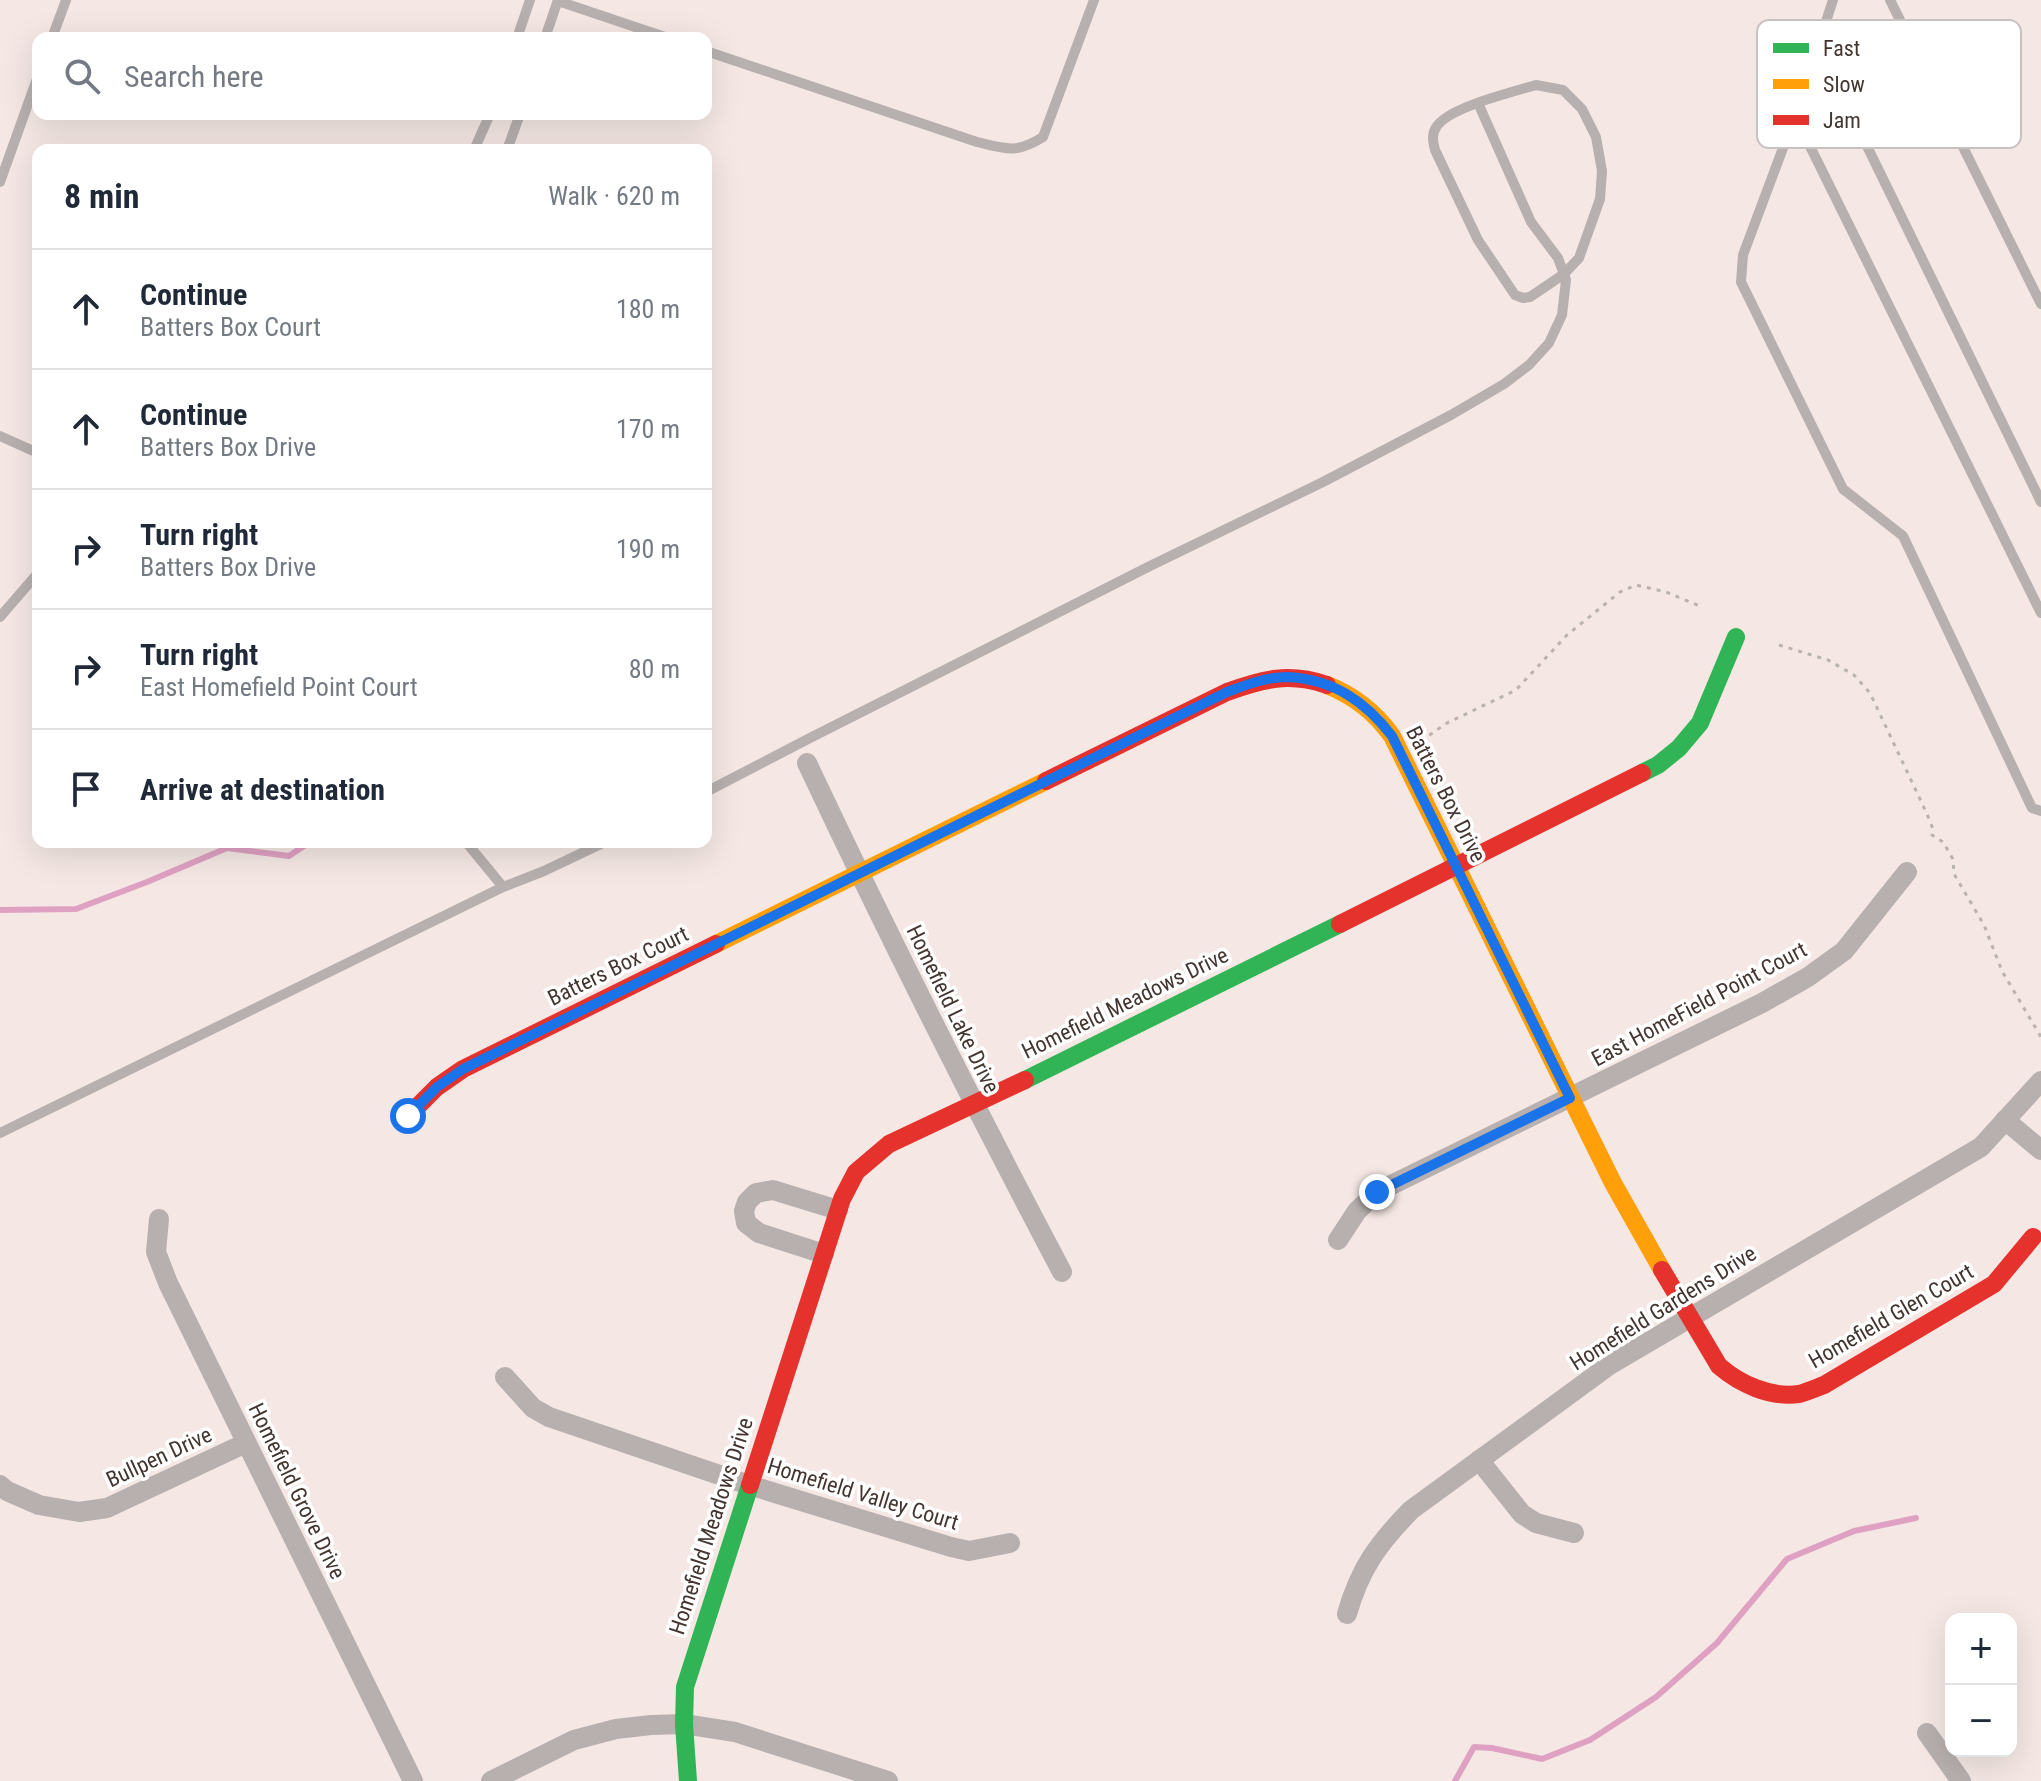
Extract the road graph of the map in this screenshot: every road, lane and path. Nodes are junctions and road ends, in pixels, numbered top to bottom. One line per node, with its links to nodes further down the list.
1 (66, 0): 9 (lane)
2 (530, 0): 10 (lane)
3 (558, 0): 11 (lane); 12 (lane)
4 (1094, 0): 13 (lane)
5 (1833, 0): 7 (lane)
6 (1890, 0): 8 (lane)
7 (1826, 20)
8 (1900, 20)
9 (54, 32)
10 (519, 32)
11 (547, 32)
12 (651, 32)
13 (712, 53)
14 (32, 93): 24 (lane)
15 (1478, 103): 25 (lane); 25 (lane); 25 (lane)
16 (487, 120): 18 (lane)
17 (518, 120): 19 (lane)
18 (477, 144)
19 (509, 144)
20 (1783, 148): 39 (lane)
21 (1811, 148): 32 (lane)
22 (1868, 148): 29 (lane)
23 (1964, 148): 26 (lane)
24 (0, 182)
25 (1564, 274): 38 (lane)
26 (2041, 304)
27 (0, 436): 28 (lane)
28 (32, 449)
29 (2041, 502)
30 (32, 580): 33 (lane)
31 (1702, 607): 36 (path)
32 (2041, 613)
33 (0, 617)
34 (1736, 637): 42 (street, Homefield Meadows Drive)
35 (1779, 645): 46 (path)
36 (1401, 754): 42 (street, Batters Box Drive); 44 (street, Batters Box Drive)
37 (807, 763): 44 (street, Homefield Lake Drive)
38 (712, 789)
39 (2041, 811)
40 (471, 848): 45 (lane)
41 (592, 848): 45 (lane)
42 (1456, 865): 48 (street, Batters Box Drive); 49 (street, Homefield Meadows Drive)
43 (1907, 872): 48 (street, East HomeField Point Court)
44 (859, 874): 49 (street, Homefield Lake Drive); 50 (street, Batters Box Court)
45 (503, 887): 52 (lane)
46 (2041, 1037)
47 (2041, 1081): 51 (street, Homefield Gardens Drive)
48 (1570, 1098): 57 (street); 60 (street, Batters Box Drive)
49 (974, 1105): 54 (street, Homefield Meadows Drive); 59 (street, Homefield Lake Drive)
50 (408, 1116)
51 (2005, 1120): 53 (street); 60 (street, Homefield Gardens Drive)
52 (0, 1133)
53 (2041, 1150)
54 (838, 1210): 58 (street, Homefield Meadows Drive); 58 (street)
55 (159, 1219): 62 (street, Homefield Grove Drive)
56 (2033, 1237): 60 (street, Homefield Glen Court)
57 (1338, 1240)
58 (824, 1254): 65 (street, Homefield Meadows Drive)
59 (1062, 1272)
60 (1689, 1318): 63 (street, Homefield Gardens Drive)
61 (505, 1377): 65 (street, Homefield Valley Court)
62 (246, 1443): 64 (street, Bullpen Drive); 71 (street, Homefield Grove Drive)
63 (1479, 1460): 66 (street); 68 (street, Homefield Gardens Drive)
64 (0, 1485)
65 (749, 1485): 67 (street, Homefield Valley Court); 69 (street, Homefield Meadows Drive)
66 (1574, 1533)
67 (1010, 1543)
68 (1347, 1614)
69 (684, 1724): 72 (street); 73 (street, Homefield Meadows Drive); 74 (street)
70 (1927, 1733): 75 (street)
71 (413, 1781)
72 (491, 1781)
73 (688, 1781)
74 (888, 1781)
75 (1961, 1781)

